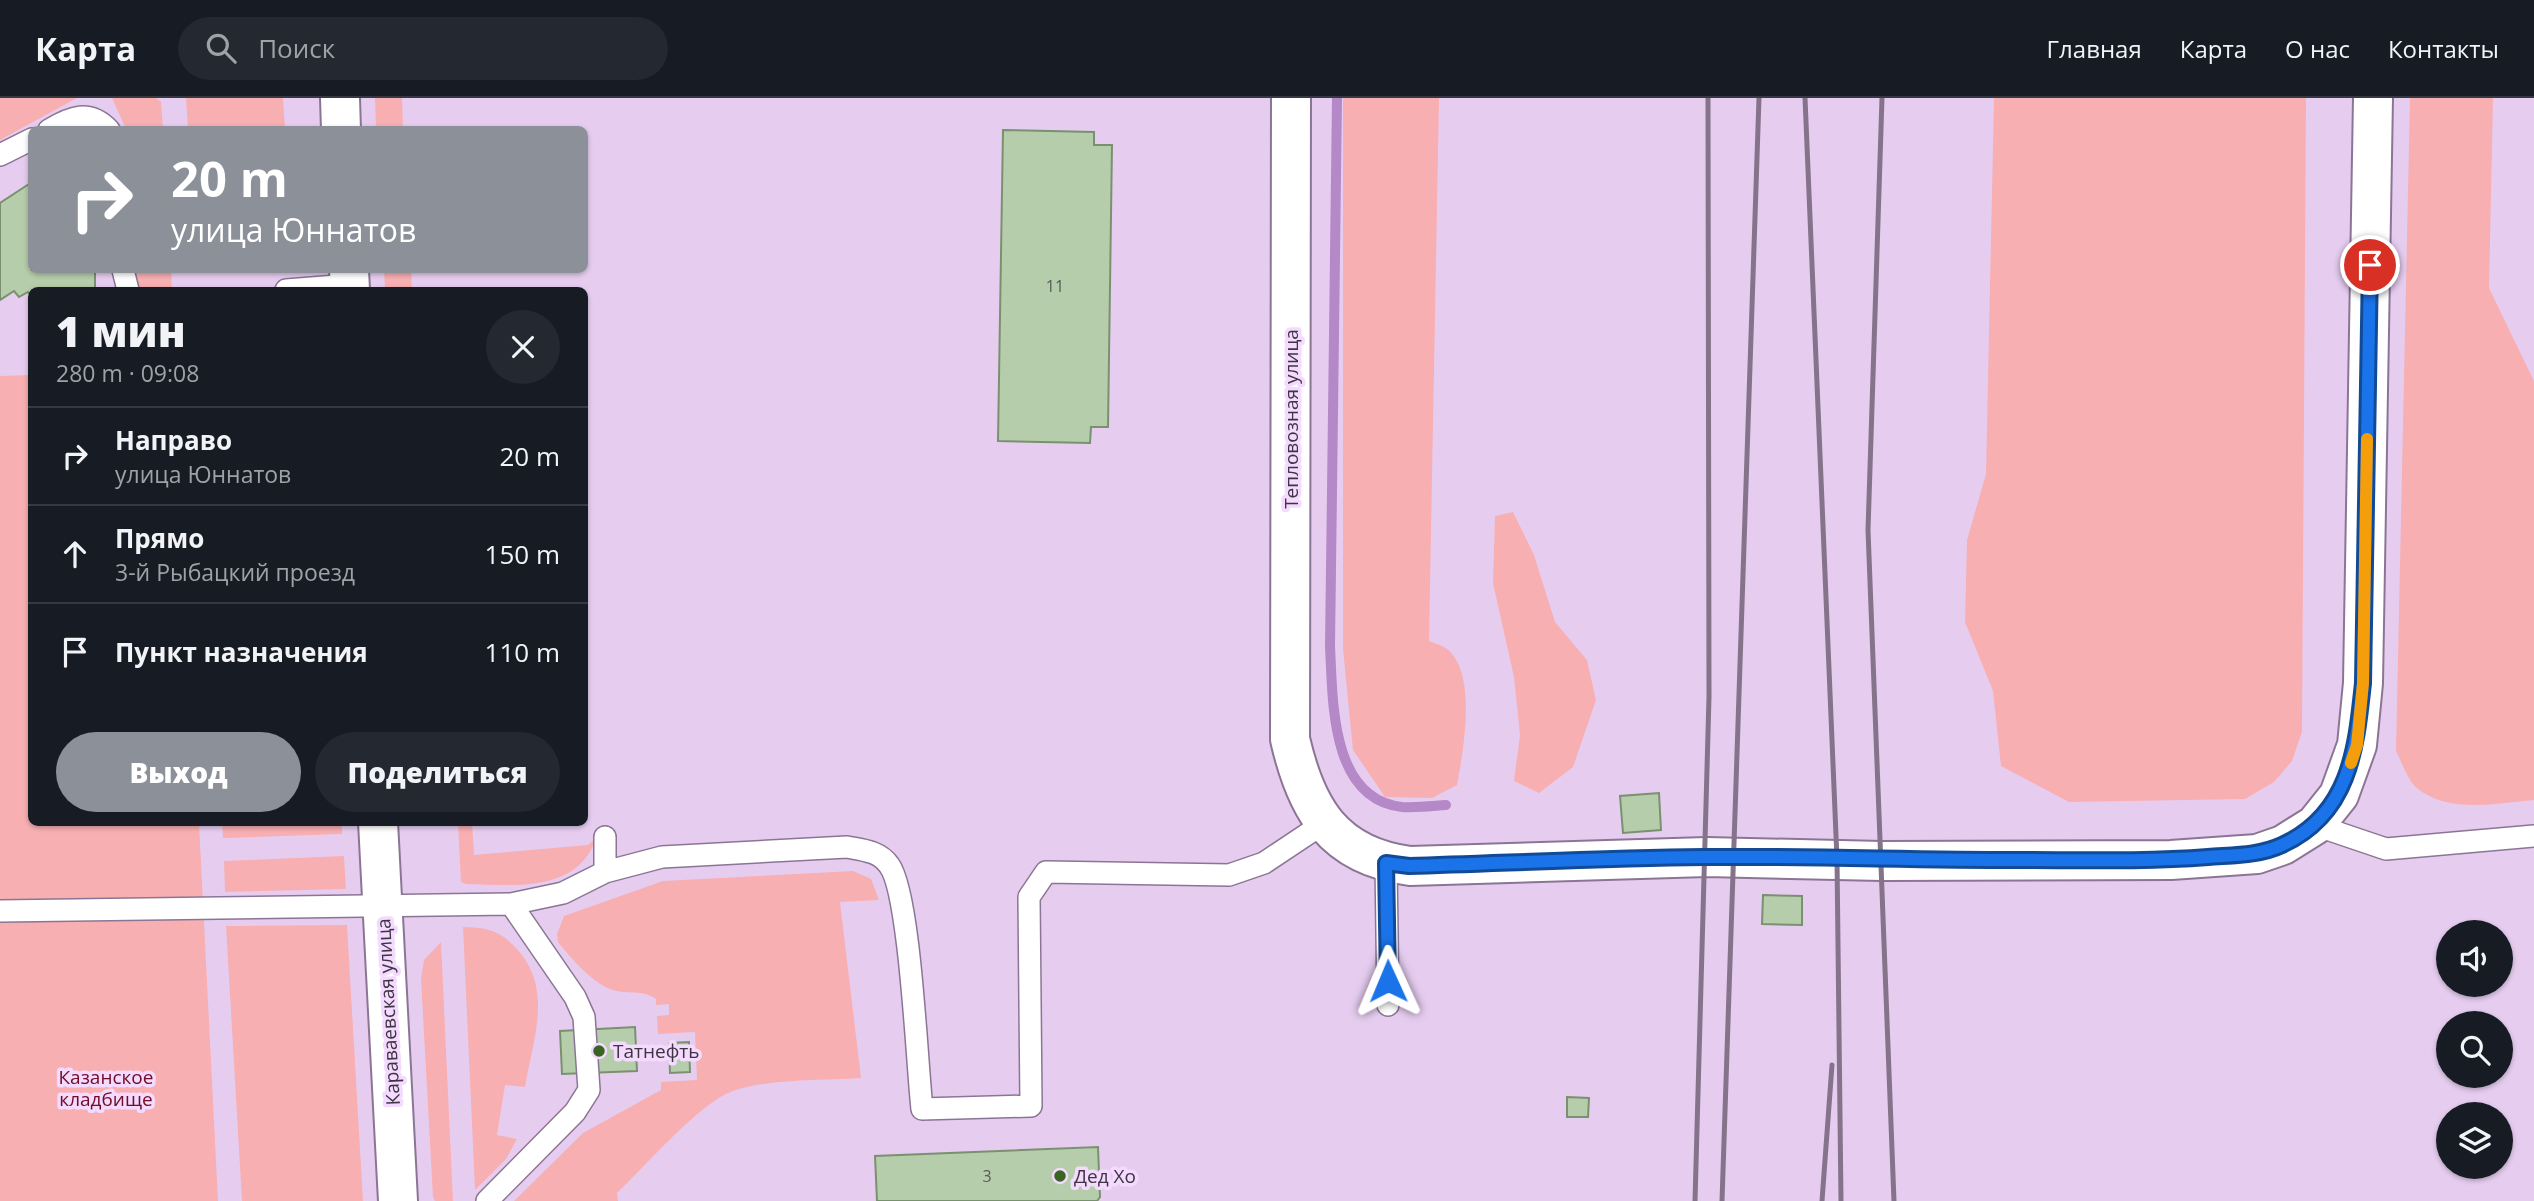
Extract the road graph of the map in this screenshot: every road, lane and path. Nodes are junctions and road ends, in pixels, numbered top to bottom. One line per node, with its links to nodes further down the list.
1 (340, 98): 6 (street)
2 (1291, 98): 11 (street, Тепловозная улица)
3 (2373, 98): 12 (street)
4 (57, 126): 5 (lane)
5 (105, 126)
6 (341, 126)
7 (28, 141): 8 (lane)
8 (0, 155)
9 (349, 282): 10 (lane)
10 (310, 287)
11 (1324, 823): 16 (street, Тепловозная улица); 17 (lane)
12 (2315, 825): 14 (lane); 16 (street)
13 (377, 826): 19 (street, Караваевская улица)
14 (2534, 836)
15 (605, 837): 17 (lane)
16 (1386, 863): 21 (lane)
17 (605, 873): 18 (lane)
18 (511, 904): 19 (lane); 23 (lane)
19 (382, 906): 20 (lane); 22 (street, Караваевская улица)
20 (0, 911)
21 (1388, 1005)
22 (398, 1201)
23 (487, 1201)

